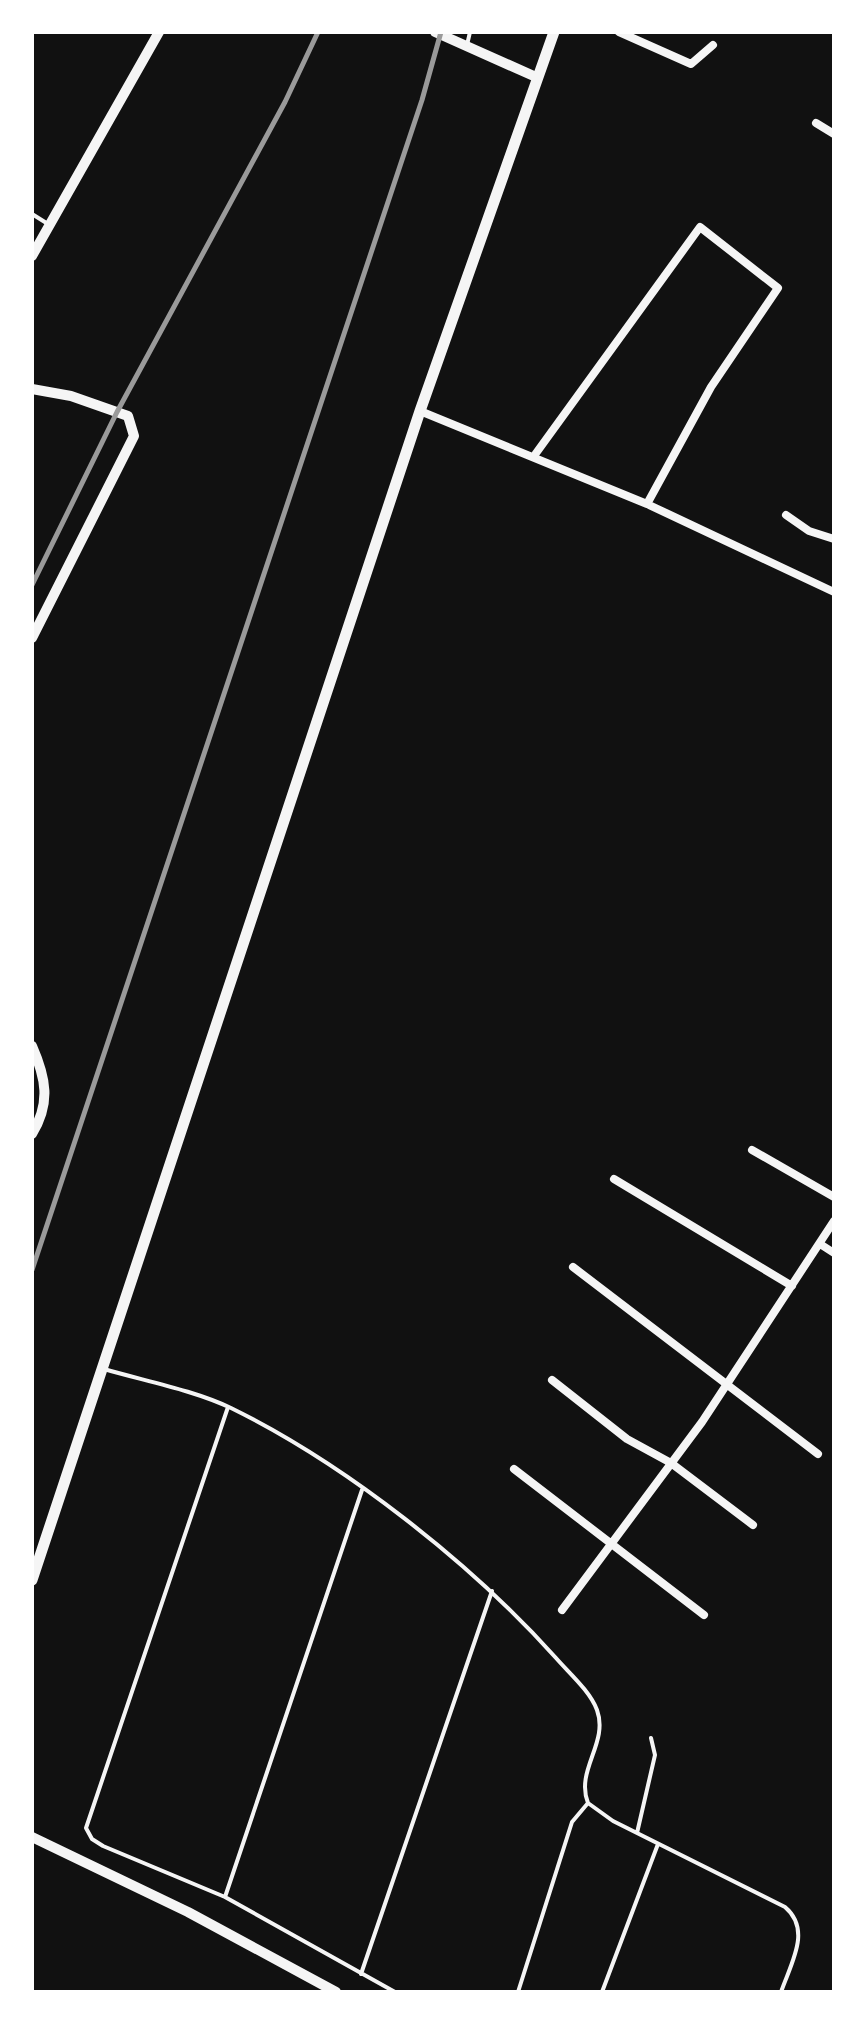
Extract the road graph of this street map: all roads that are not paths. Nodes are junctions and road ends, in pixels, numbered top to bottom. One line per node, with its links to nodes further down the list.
1 (159, 32): 12 (street)
2 (435, 32): 7 (street)
3 (470, 32): 7 (lane)
4 (554, 32): 8 (main road)
5 (619, 32): 6 (street)
6 (713, 45)
7 (467, 46): 8 (street)
8 (536, 77): 15 (main road)
9 (816, 123): 10 (street)
10 (834, 134)
11 (32, 214): 12 (lane)
12 (50, 225): 13 (street)
13 (32, 256)
14 (32, 389): 21 (street)
15 (420, 411): 16 (street); 32 (main road)
16 (534, 456): 17 (street); 17 (street)
17 (647, 504): 20 (street)
18 (786, 515): 19 (street)
19 (834, 539)
20 (834, 592)
21 (32, 638)
22 (32, 1046): 23 (street)
23 (32, 1134)
24 (752, 1150): 26 (street)
25 (614, 1179): 31 (street)
26 (834, 1197)
27 (834, 1221): 28 (street)
28 (820, 1244): 29 (street); 31 (street)
29 (834, 1253)
30 (573, 1267): 34 (street)
31 (792, 1286): 34 (street)
32 (103, 1368): 35 (lane); 42 (main road)
33 (552, 1380): 37 (street)
34 (725, 1386): 36 (street); 37 (street)
35 (228, 1407): 39 (lane); 51 (lane)
36 (818, 1454)
37 (671, 1463): 40 (street); 41 (street)
38 (514, 1469): 41 (street)
39 (362, 1488): 43 (lane); 51 (lane)
40 (753, 1525)
41 (608, 1544): 44 (street); 45 (street)
42 (32, 1580)
43 (492, 1591): 47 (lane); 52 (lane)
44 (562, 1610)
45 (704, 1615)
46 (651, 1738): 48 (lane)
47 (588, 1803): 48 (lane); 55 (lane)
48 (637, 1833): 50 (lane)
49 (32, 1837): 53 (street)
50 (658, 1844): 56 (lane); 57 (lane)
51 (225, 1897): 52 (lane)
52 (361, 1974): 54 (lane)
53 (336, 1992)
54 (395, 1992)
55 (518, 1992)
56 (602, 1992)
57 (781, 1992)

